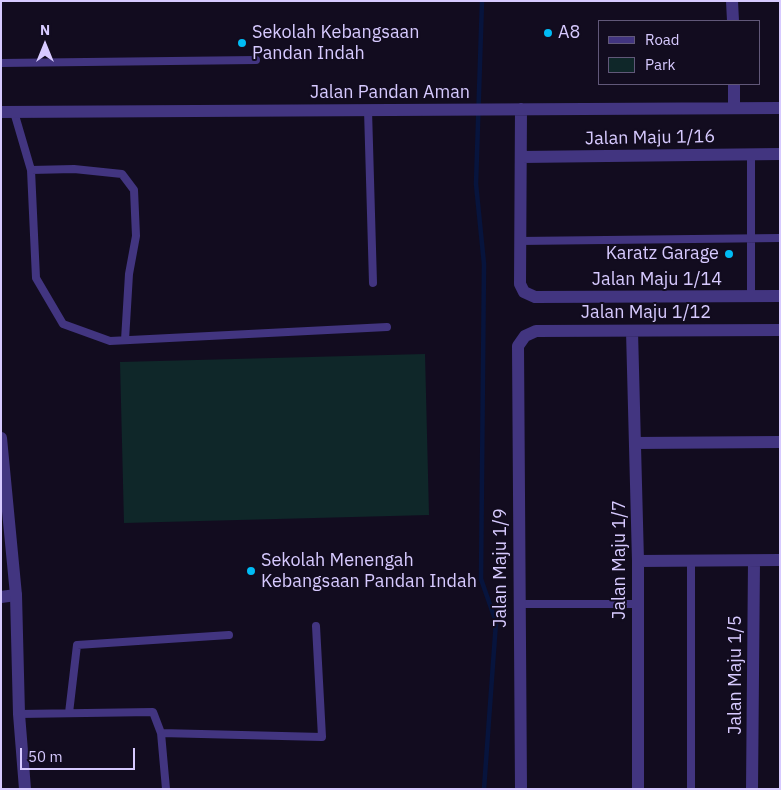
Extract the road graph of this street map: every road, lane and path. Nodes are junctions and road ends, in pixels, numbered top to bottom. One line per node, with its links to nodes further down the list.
1 (732, 1): 2 (street)
2 (733, 20)
3 (256, 60): 4 (lane)
4 (1, 63)
5 (734, 85): 6 (street)
6 (734, 108): 7 (street, Jalan Pandan Aman); 8 (street, Jalan Pandan Aman)
7 (780, 108)
8 (521, 109): 9 (street, Jalan Pandan Aman); 13 (street)
9 (368, 110): 10 (street, Jalan Pandan Aman); 18 (lane)
10 (7, 112): 14 (lane)
11 (751, 154): 12 (street, Jalan Maju 1/16); 13 (street, Jalan Maju 1/16); 16 (lane)
12 (780, 154)
13 (521, 157): 17 (street)
14 (31, 170): 24 (lane); 24 (lane)
15 (780, 238): 16 (lane)
16 (751, 239): 17 (lane); 20 (lane)
17 (519, 241): 20 (street, Jalan Maju 1/14)
18 (373, 283)
19 (780, 296): 20 (street, Jalan Maju 1/14)
20 (751, 297)
21 (387, 327): 24 (lane)
22 (780, 330): 23 (street, Jalan Maju 1/12)
23 (632, 331): 25 (street, Jalan Maju 1/12); 28 (street, Jalan Maju 1/7)
24 (125, 340)
25 (518, 346): 36 (street, Jalan Maju 1/9)
26 (1, 438): 29 (street)
27 (780, 442): 28 (street)
28 (636, 443): 31 (street, Jalan Maju 1/7)
29 (3, 480): 34 (street)
30 (780, 560): 32 (street)
31 (638, 561): 33 (street); 37 (street, Jalan Maju 1/7)
32 (754, 561): 33 (street); 48 (street, Jalan Maju 1/5)
33 (691, 562): 47 (lane)
34 (16, 595): 35 (street); 41 (street)
35 (1, 597)
36 (519, 604): 37 (lane); 45 (street, Jalan Maju 1/9)
37 (638, 604): 46 (street, Jalan Maju 1/7)
38 (316, 626): 42 (lane)
39 (229, 635): 40 (lane)
40 (70, 713): 41 (lane); 42 (lane)
41 (19, 714): 43 (street)
42 (160, 733): 44 (lane)
43 (25, 789)
44 (166, 789)
45 (520, 789)
46 (638, 789)
47 (691, 789)
48 (752, 789)

